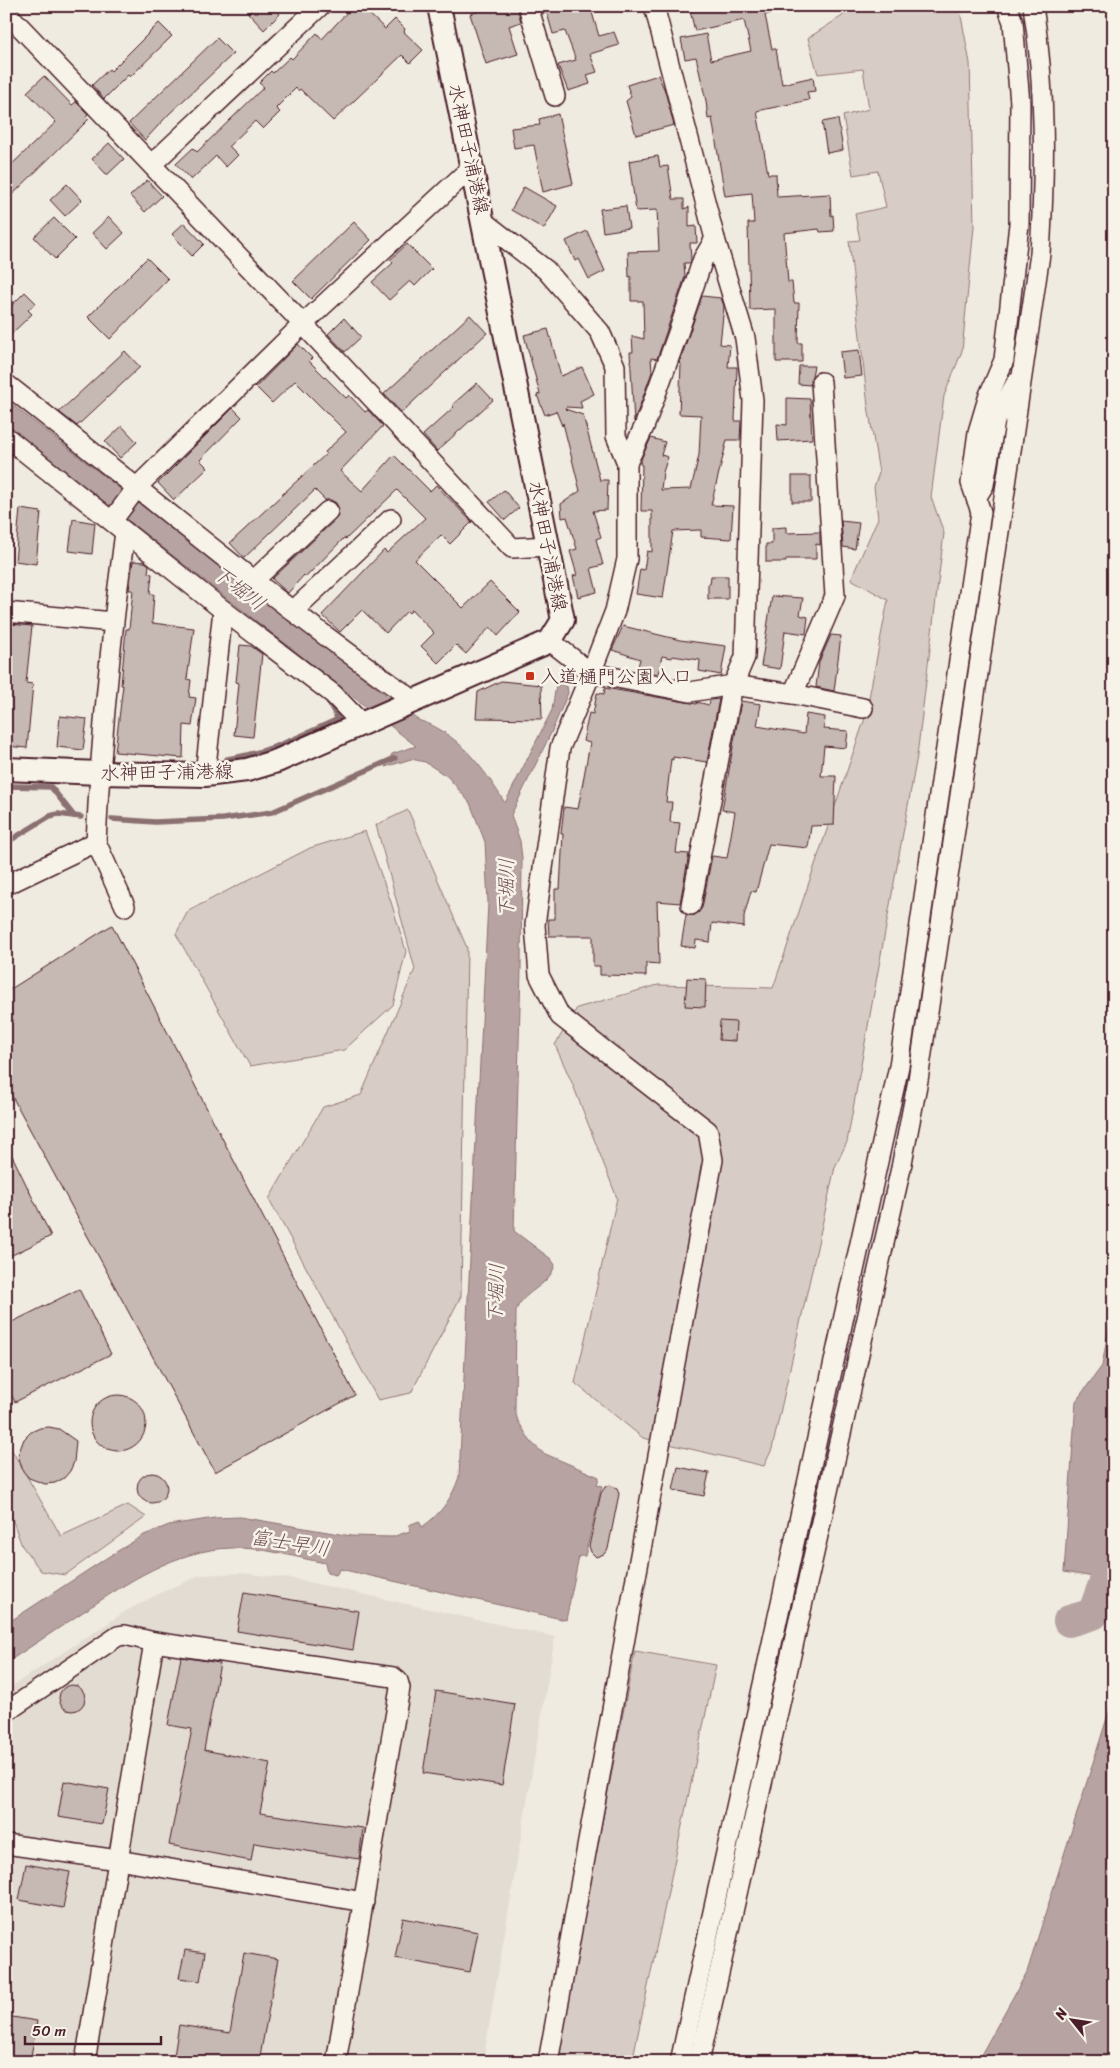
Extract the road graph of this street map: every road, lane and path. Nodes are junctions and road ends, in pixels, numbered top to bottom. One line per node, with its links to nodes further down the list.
1 (320, 6): 9 (street)
2 (439, 6): 10 (main road, 水神田子浦港線)
3 (528, 6): 8 (street)
4 (654, 6): 12 (street)
5 (1007, 6): 20 (street)
6 (1033, 6): 14 (street)
7 (7, 15): 9 (street)
8 (555, 96)
9 (152, 164): 13 (street)
10 (472, 166): 11 (main road, 水神田子浦港線); 13 (street)
11 (484, 222): 18 (street); 24 (main road, 水神田子浦港線)
12 (715, 239): 18 (street); 32 (street)
13 (303, 324): 19 (street); 24 (street)
14 (1022, 373): 20 (street); 53 (street)
15 (821, 382): 33 (street)
16 (6, 384): 19 (street)
17 (6, 437): 23 (street)
18 (627, 463): 31 (street)
19 (138, 486): 23 (street); 25 (street)
20 (976, 498): 52 (street)
21 (328, 511): 25 (street)
22 (391, 519): 27 (street)
23 (118, 526): 26 (street); 29 (street)
24 (548, 546): 30 (main road, 水神田子浦港線)
25 (254, 580): 27 (street)
26 (223, 610): 36 (street); 39 (street)
27 (293, 611): 34 (street)
28 (6, 612): 29 (street)
29 (113, 622): 38 (street)
30 (550, 641): 31 (street); 34 (main road, 水神田子浦港線)
31 (591, 673): 32 (street); 51 (street)
32 (733, 685): 33 (street); 42 (street)
33 (793, 694): 35 (street)
34 (411, 703): 36 (main road, 水神田子浦港線)
35 (862, 708)
36 (368, 721): 39 (main road, 水神田子浦港線)
37 (6, 769): 38 (main road, 水神田子浦港線)
38 (100, 773): 39 (main road, 水神田子浦港線); 40 (street)
39 (205, 775)
40 (96, 842): 41 (street); 43 (street)
41 (6, 885)
42 (691, 905)
43 (125, 906)
44 (154, 1642): 45 (street); 47 (street); 48 (street)
45 (6, 1712)
46 (6, 1844): 47 (street)
47 (118, 1860): 48 (street); 49 (street)
48 (364, 1902): 50 (street)
49 (85, 2062)
50 (336, 2062)
51 (548, 2062)
52 (680, 2062)
53 (699, 2062)

